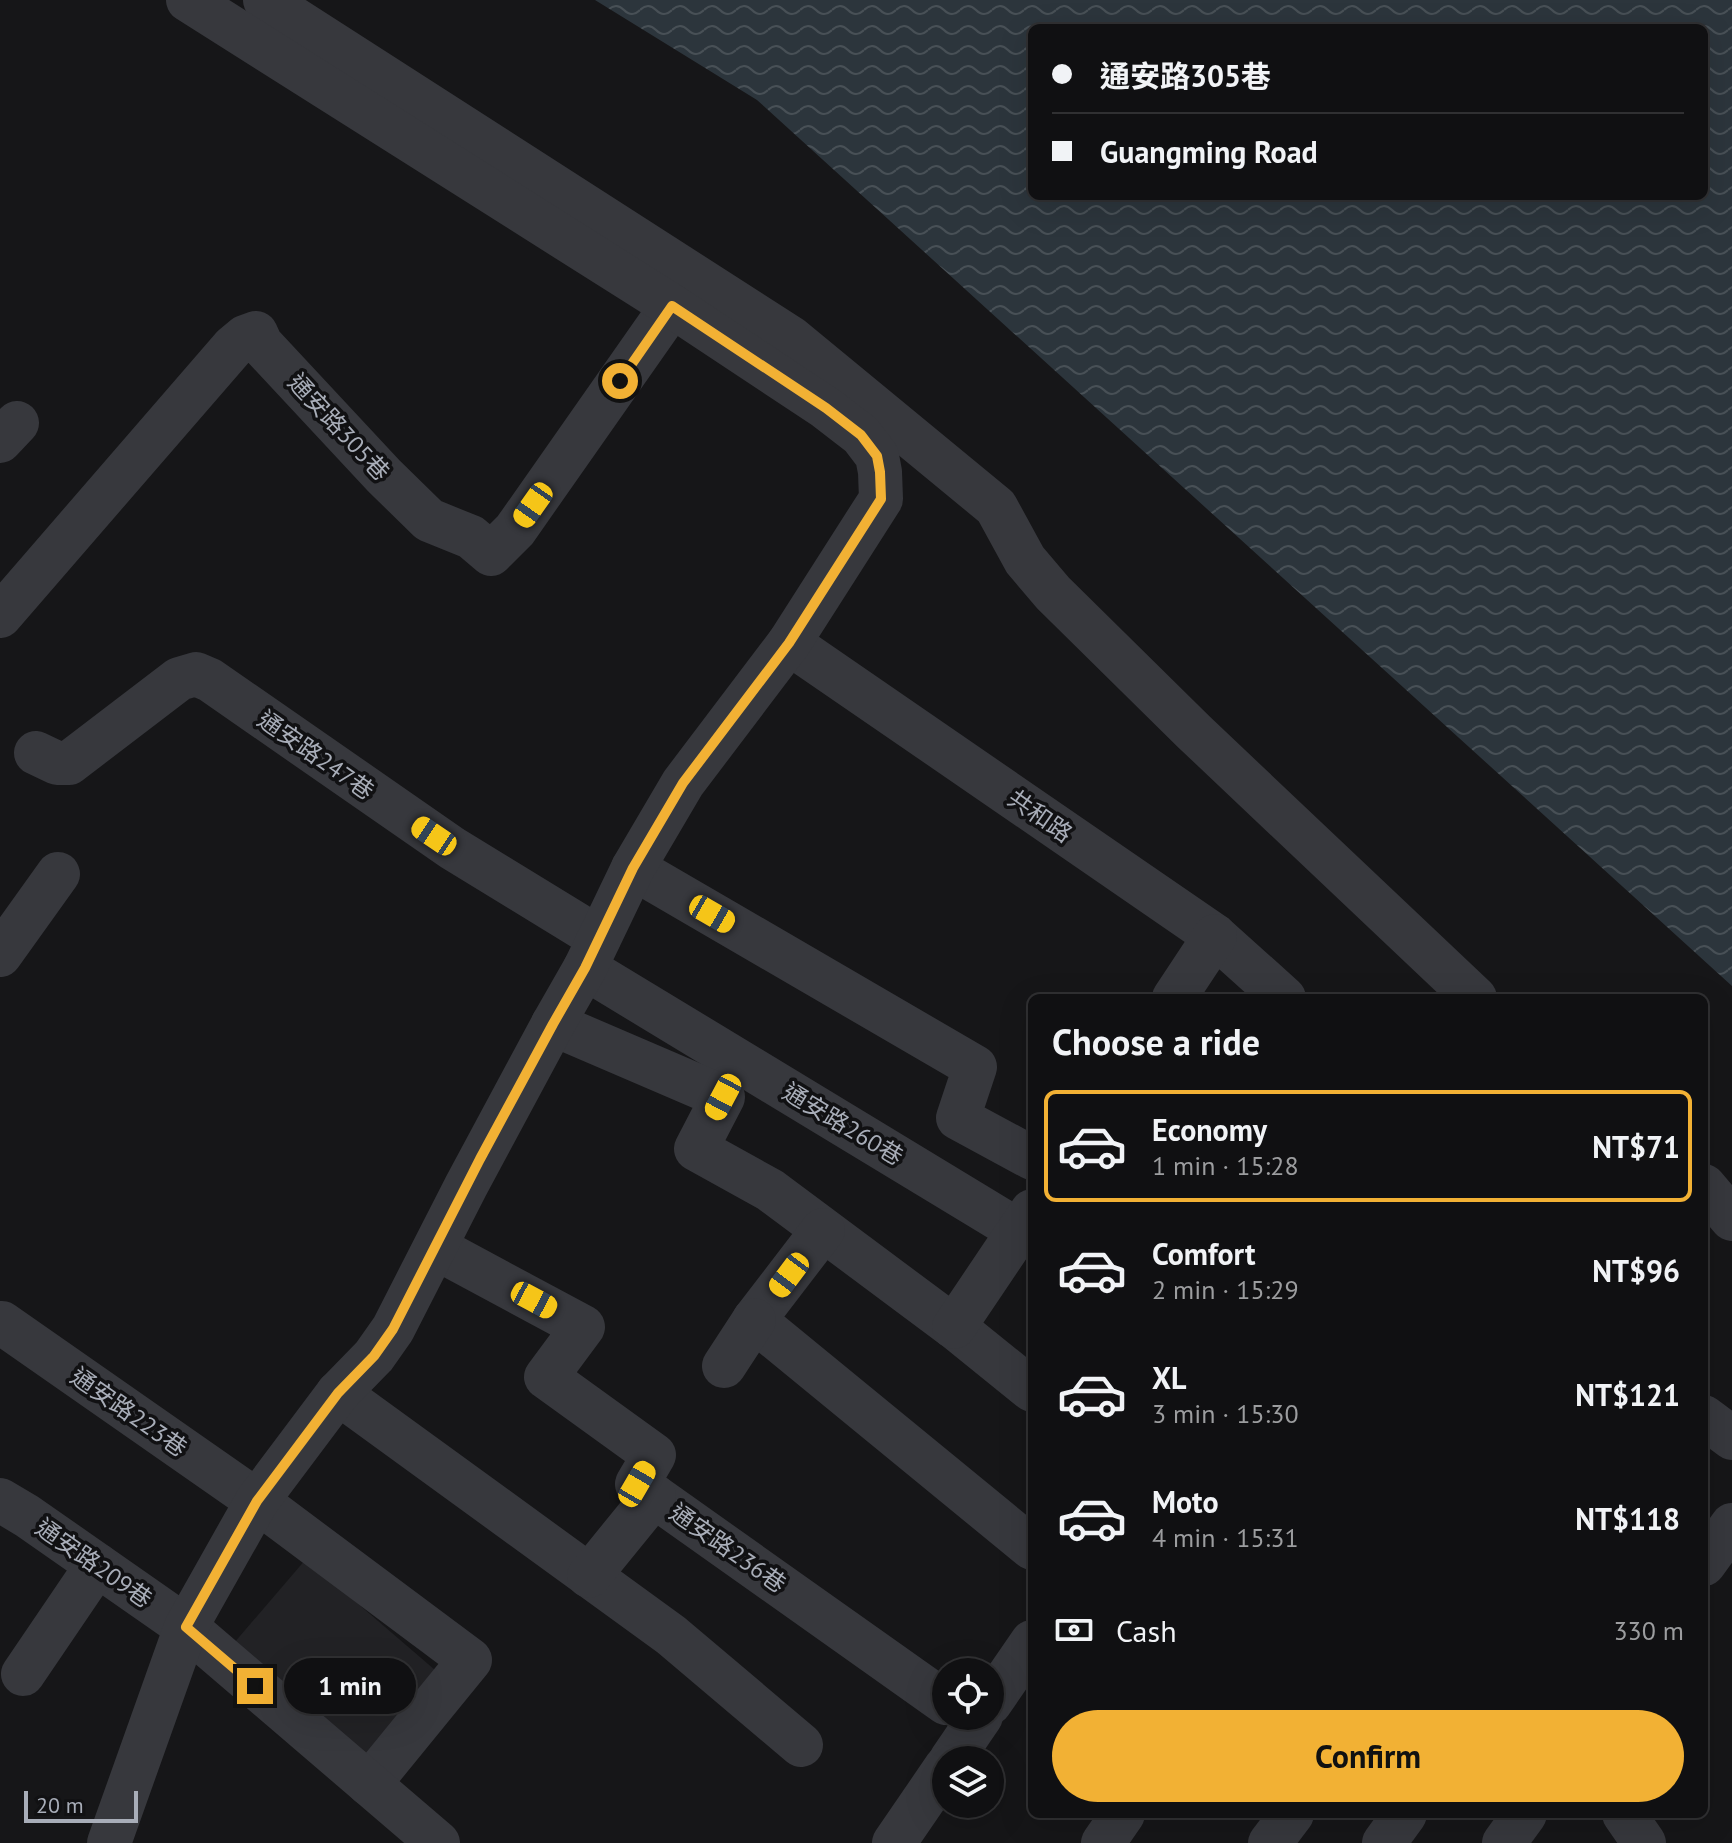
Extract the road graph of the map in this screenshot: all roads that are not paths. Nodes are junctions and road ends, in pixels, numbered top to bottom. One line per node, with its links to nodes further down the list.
1 (188, 0): 3 (street)
2 (265, 0): 14 (street)
3 (672, 306): 4 (street, 通安路305巷); 5 (street)
4 (0, 616)
5 (789, 643): 7 (street); 9 (street, 共和路)
6 (36, 753): 10 (street, 通安路247巷)
7 (633, 868): 10 (street); 16 (street)
8 (58, 874): 11 (street)
9 (1215, 936): 12 (street); 13 (street, 共和路)
10 (592, 953): 15 (street); 19 (street, 通安路260巷)
11 (0, 955)
12 (1177, 994)
13 (1280, 994)
14 (1471, 994)
15 (553, 1024): 20 (street); 21 (street)
16 (1028, 1156)
17 (1708, 1191): 18 (street)
18 (1732, 1219)
19 (1025, 1221): 24 (street)
20 (823, 1230): 22 (street); 24 (street)
21 (436, 1248): 27 (street); 30 (street, 通安路236巷)
22 (754, 1320): 25 (street); 34 (street)
23 (2, 1323): 32 (street, 通安路223巷)
24 (954, 1327): 26 (street)
25 (724, 1366)
26 (1028, 1387)
27 (338, 1393): 32 (street); 37 (street)
28 (1708, 1420): 29 (street)
29 (1732, 1438)
30 (654, 1496): 37 (street); 42 (street, 通安路236巷)
31 (0, 1500): 36 (street, 通安路209巷)
32 (257, 1501): 38 (street); 44 (street, 通安路223巷)
33 (1732, 1525): 35 (street)
34 (1028, 1545)
35 (1708, 1558)
36 (97, 1565): 38 (street, 通安路209巷); 40 (street)
37 (589, 1576): 43 (street)
38 (186, 1627): 44 (street, 通安路209巷); 51 (street)
39 (1028, 1647): 41 (street)
40 (23, 1674)
41 (1004, 1675)
42 (932, 1685)
43 (801, 1745)
44 (369, 1784): 52 (street, 通安路209巷)
45 (932, 1787): 53 (street)
46 (1120, 1818): 54 (street)
47 (1289, 1818): 55 (street)
48 (1402, 1818): 56 (street)
49 (1522, 1818): 57 (street)
50 (1627, 1818): 58 (street)
51 (109, 1843)
52 (438, 1843)
53 (894, 1843)
54 (1103, 1843)
55 (1270, 1843)
56 (1384, 1843)
57 (1504, 1843)
58 (1644, 1843)

